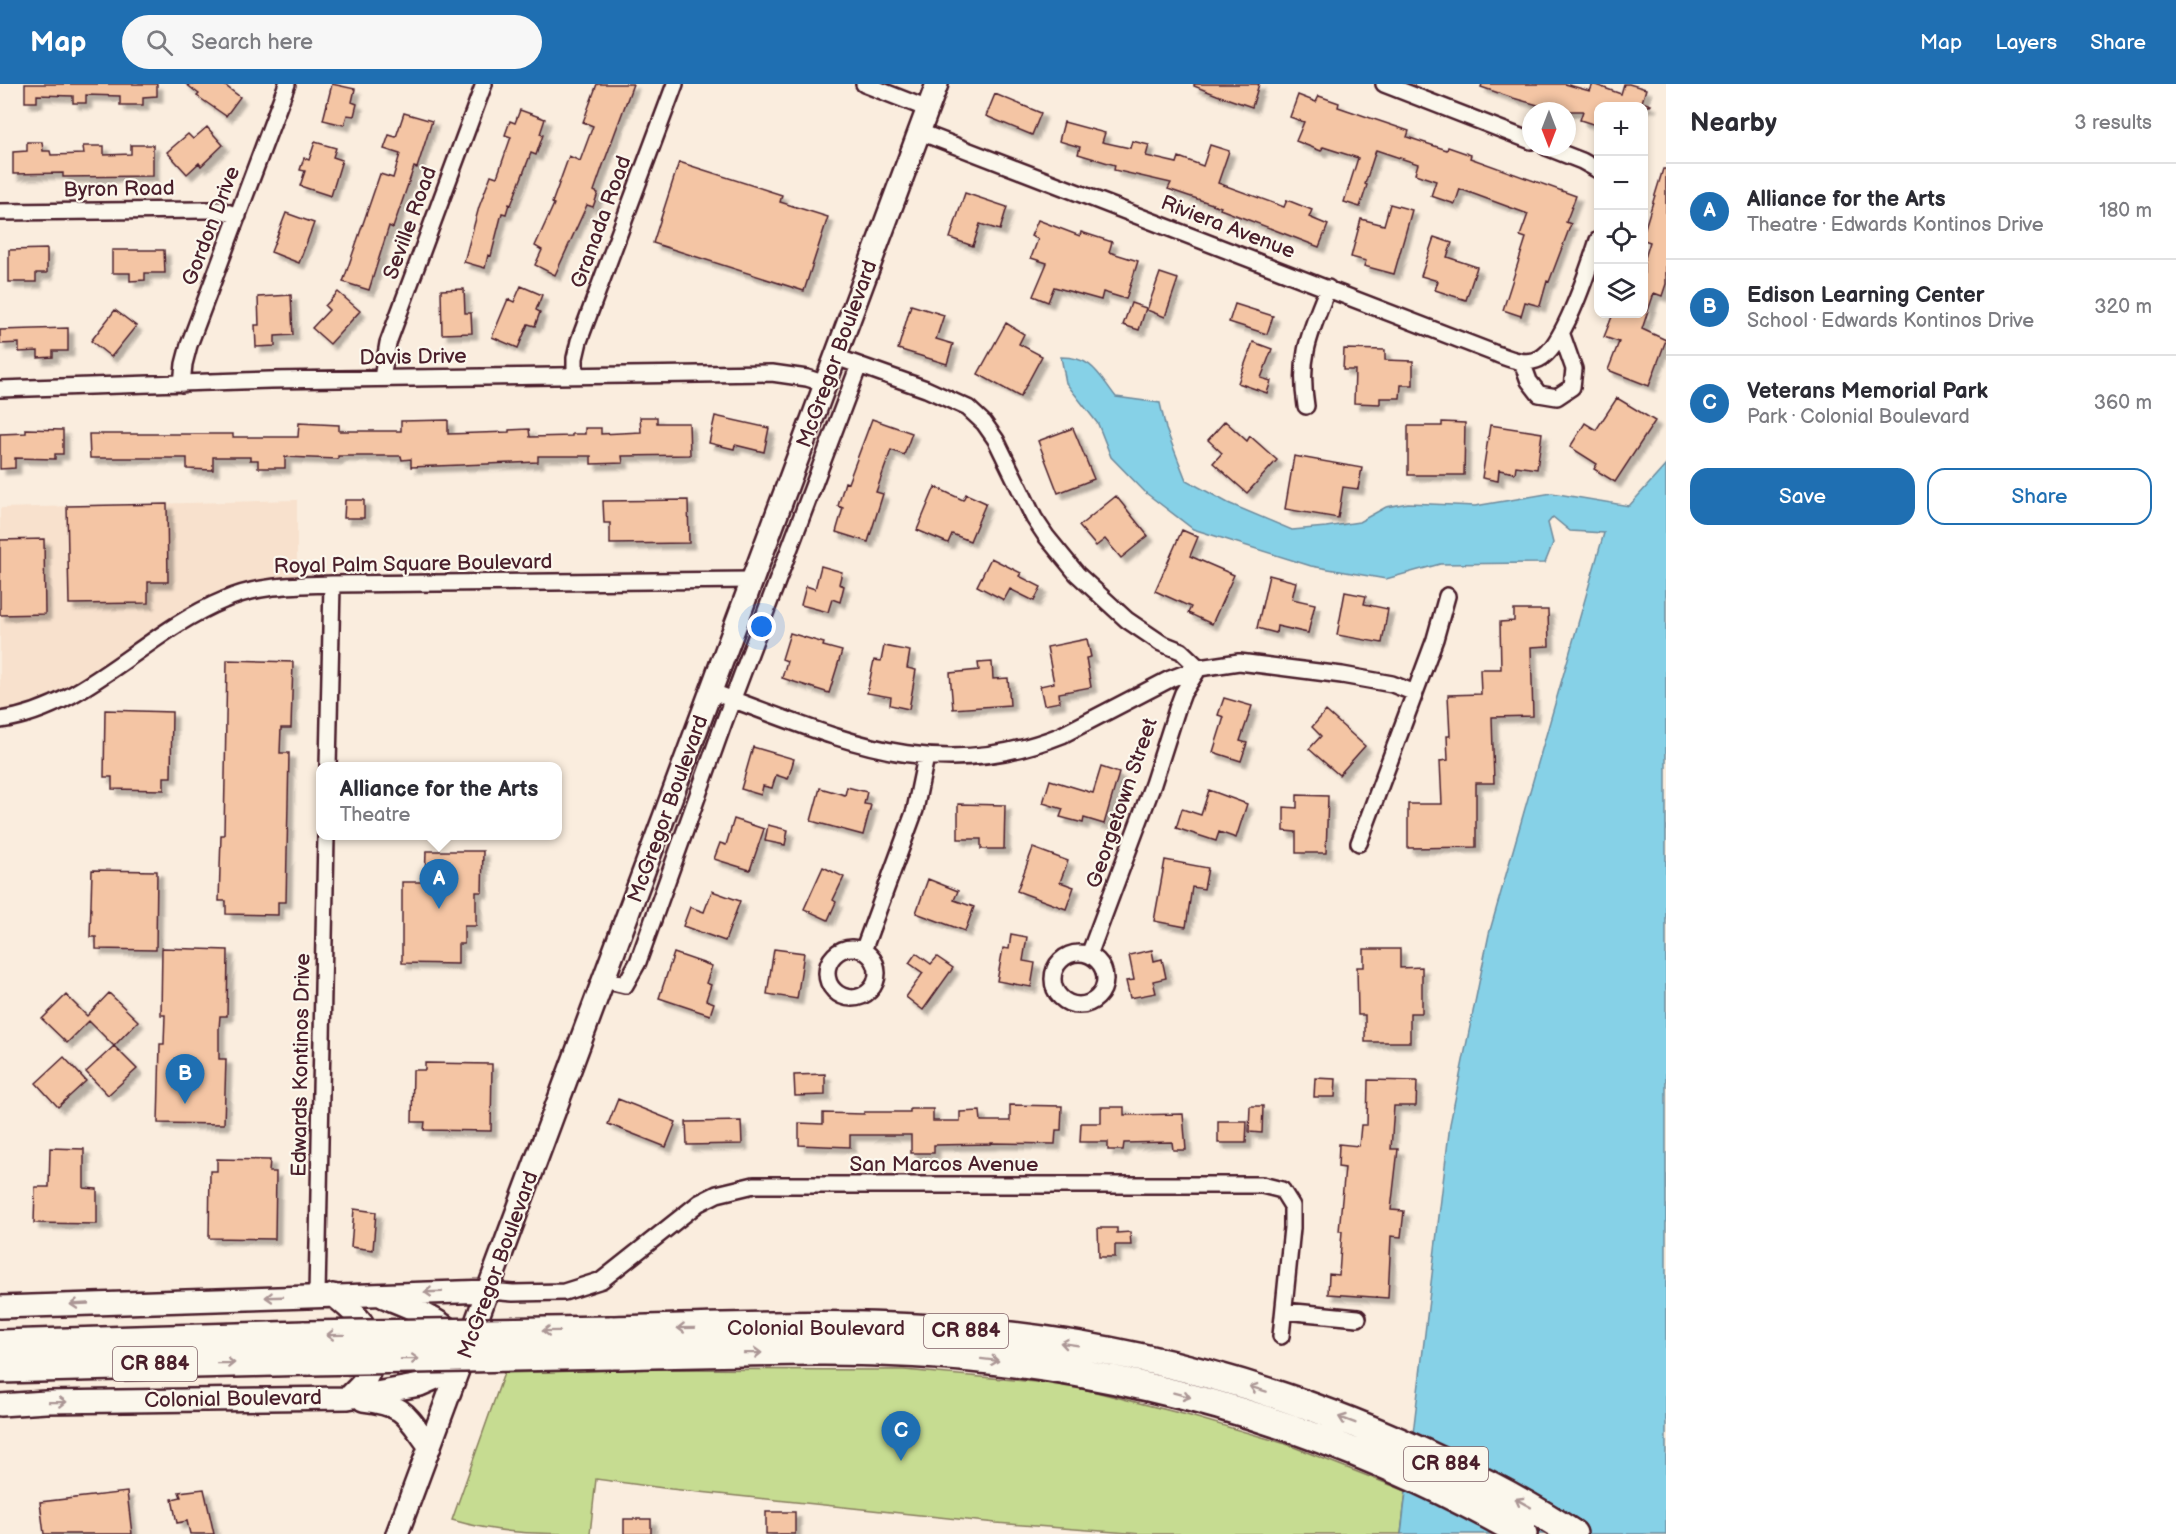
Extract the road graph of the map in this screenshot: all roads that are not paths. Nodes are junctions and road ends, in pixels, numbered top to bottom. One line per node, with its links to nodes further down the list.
1 (287, 84): 13 (street, Gordon Drive)
2 (484, 84): 21 (street, Seville Road)
3 (675, 84): 20 (street, Granada Road)
4 (864, 84): 7 (street)
5 (938, 84): 7 (main road, McGregor Boulevard)
6 (1384, 84): 9 (street)
7 (928, 109): 8 (main road, McGregor Boulevard)
8 (920, 132): 15 (street, Riviera Avenue); 17 (main road, McGregor Boulevard)
9 (1522, 138)
10 (1569, 156): 11 (street)
11 (1594, 167)
12 (0, 212): 13 (street, Byron Road)
13 (238, 216): 22 (street, Gordon Drive)
14 (1594, 253): 16 (street)
15 (1328, 288): 18 (street, Riviera Avenue); 25 (street)
16 (1562, 335): 18 (street); 18 (street)
17 (836, 357): 19 (street); 23 (main road, McGregor Boulevard)
18 (1522, 362)
19 (859, 365): 29 (street); 32 (street)
20 (575, 376): 21 (street, Davis Drive); 23 (street, Davis Drive)
21 (382, 378): 22 (street, Davis Drive)
22 (182, 384): 24 (street, Davis Drive)
23 (826, 384): 26 (main road, McGregor Boulevard)
24 (0, 389)
25 (1306, 406)
26 (753, 580): 27 (street, Royal Palm Square Boulevard); 30 (main road, McGregor Boulevard)
27 (332, 584): 33 (street, Royal Palm Square Boulevard); 35 (street)
28 (1448, 596): 31 (street)
29 (1199, 668): 31 (street, Georgetown Street); 34 (street, Georgetown Street); 39 (street, Georgetown Street)
30 (712, 692): 32 (street, Georgetown Street); 40 (main road, McGregor Boulevard)
31 (1414, 693): 37 (street)
32 (733, 699): 34 (street, Georgetown Street); 40 (street)
33 (0, 720)
34 (926, 758): 38 (street)
35 (328, 762)
36 (327, 840): 43 (street, Edwards Kontinos Drive)
37 (1359, 843)
38 (864, 951)
39 (1089, 955)
40 (604, 980): 41 (main road, McGregor Boulevard)
41 (489, 1291): 42 (main road, one-way to 42); 45 (street, San Marcos Avenue); 49 (main road, McGregor Boulevard)
42 (377, 1294): 43 (main road); 49 (main road)
43 (325, 1295): 44 (main road, one-way to 44); 52 (main road)
44 (0, 1307)
45 (1284, 1311): 46 (street); 47 (street, San Marcos Avenue)
46 (1358, 1318)
47 (1281, 1336)
48 (0, 1344): 50 (highway, Colonial Boulevard / CR 884)
49 (468, 1346): 52 (main road, Colonial Boulevard); 55 (main road, McGregor Boulevard)
50 (307, 1348): 51 (highway, Colonial Boulevard / CR 884, one-way to 50); 54 (highway, Colonial Boulevard / CR 884, bridge)
51 (0, 1369)
52 (348, 1398): 53 (main road, Colonial Boulevard, one-way to 52); 55 (main road)
53 (0, 1406)
54 (1310, 1420): 57 (highway, CR 884); 58 (highway, CR 884, one-way to 54)
55 (430, 1447): 56 (main road, McGregor Boulevard)
56 (397, 1534)
57 (1523, 1534)
58 (1573, 1534)

